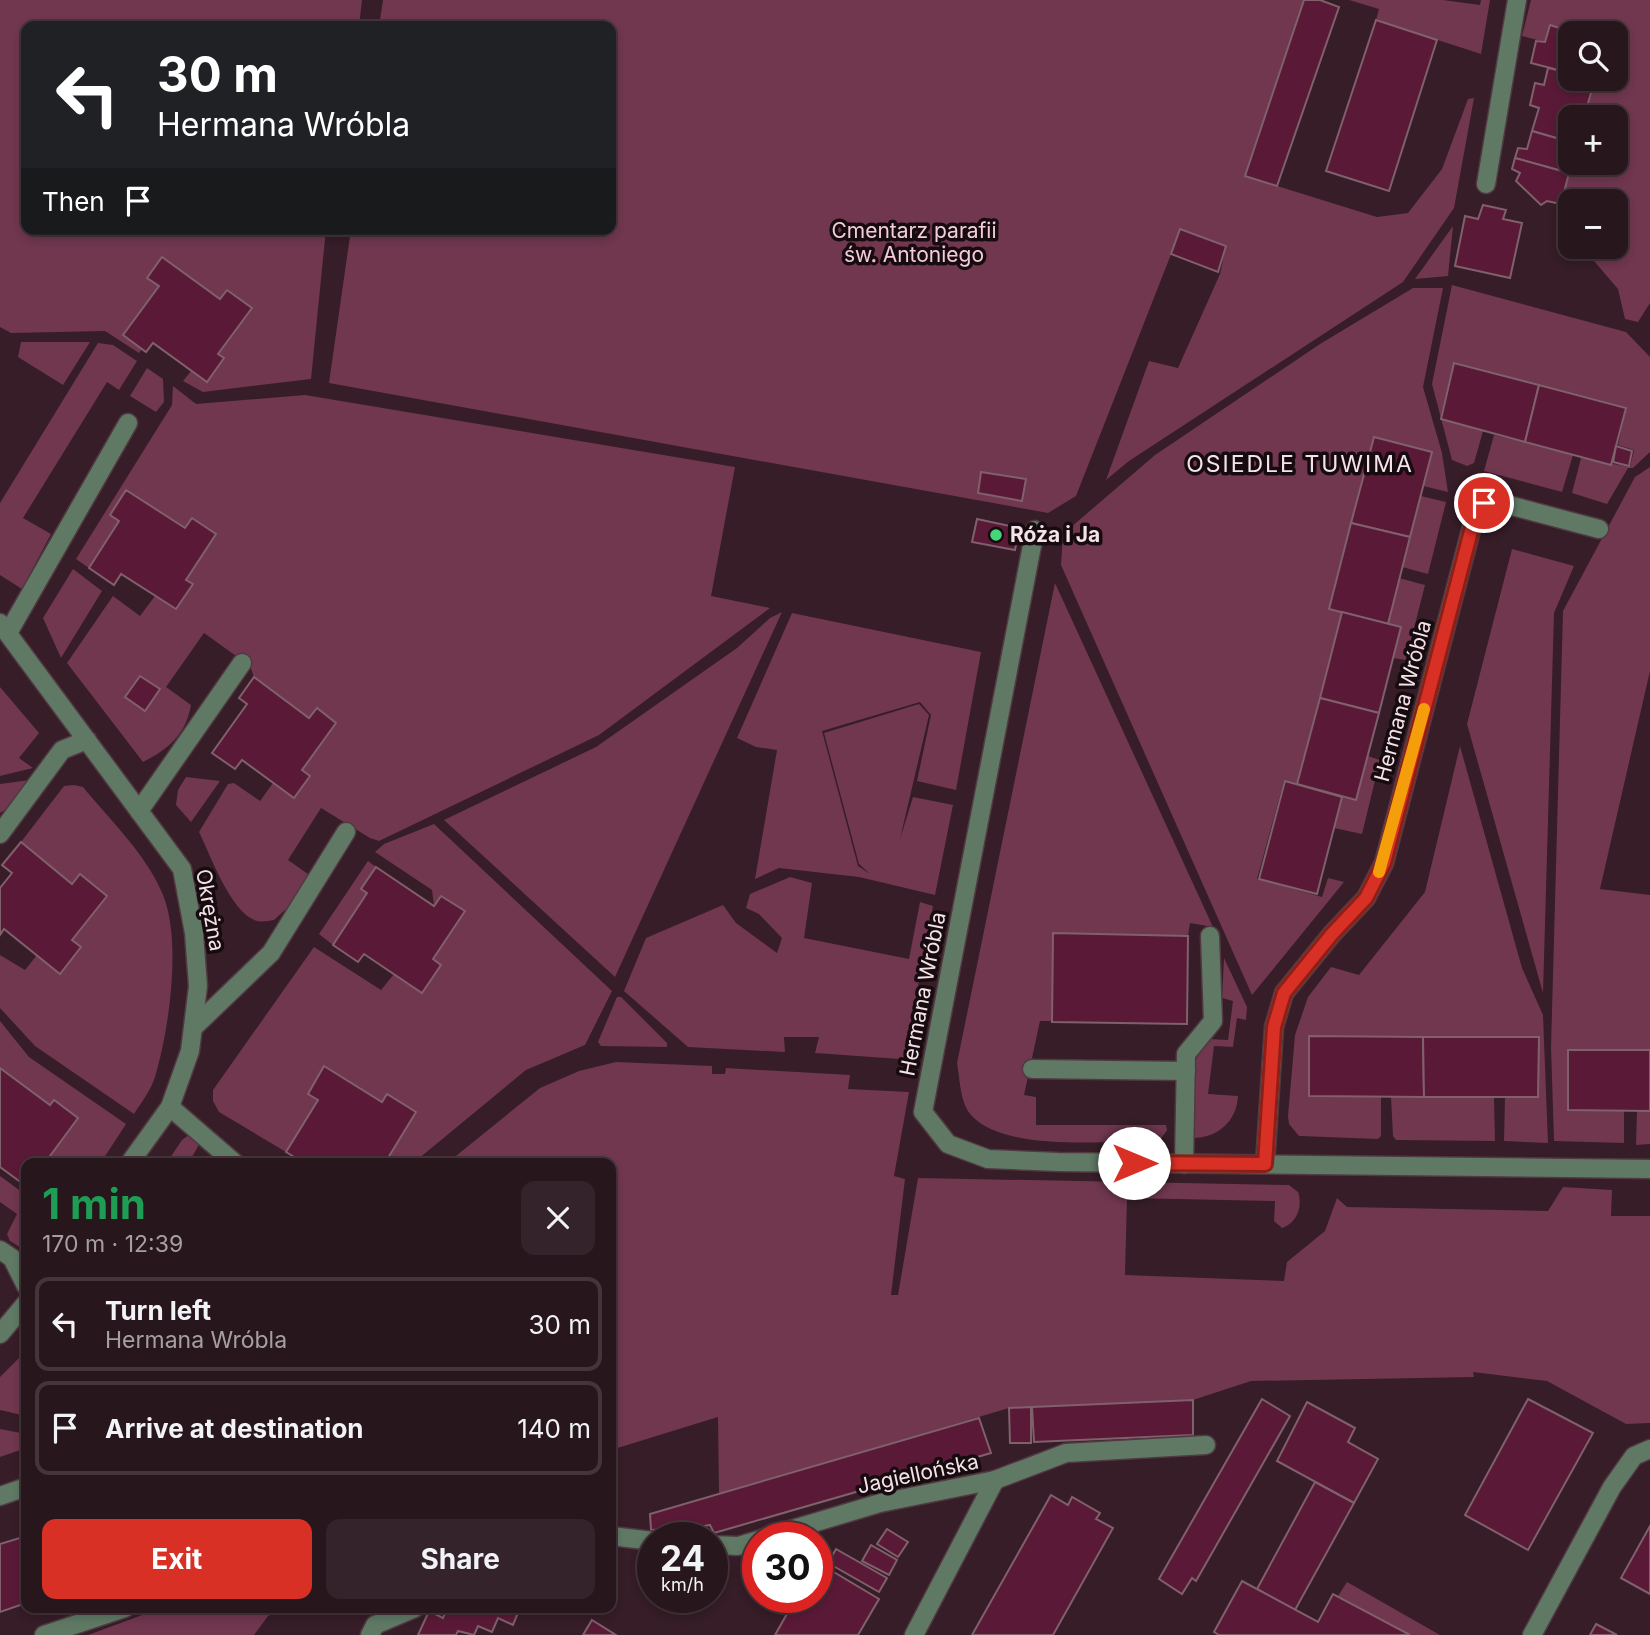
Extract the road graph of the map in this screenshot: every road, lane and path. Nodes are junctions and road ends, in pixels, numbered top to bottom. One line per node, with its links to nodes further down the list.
1 (1517, 0): 2 (street)
2 (1486, 184)
3 (128, 423): 6 (street)
4 (1599, 529): 20 (street, Hermana Wróbla)
5 (1035, 530): 19 (street, Hermana Wróbla)
6 (4, 628): 8 (street, Okrężna)
7 (242, 663): 9 (street)
8 (87, 740): 9 (street, Okrężna); 11 (street)
9 (139, 811): 13 (street, Okrężna)
10 (346, 832): 13 (street)
11 (0, 834)
12 (1210, 936): 15 (street)
13 (193, 1028): 16 (street, Okrężna)
14 (1032, 1069): 15 (street)
15 (1186, 1071): 19 (street)
16 (170, 1107): 17 (street, Okrężna); 18 (street)
17 (133, 1158)
18 (229, 1158)
19 (1184, 1164): 20 (street, Hermana Wróbla)
20 (1265, 1164): 21 (street, Hermana Wróbla)
21 (1650, 1169)
22 (0, 1250): 23 (street)
23 (21, 1276)
24 (21, 1309): 25 (street)
25 (0, 1334)
26 (1206, 1444): 28 (street)
27 (1642, 1452): 39 (street)
28 (995, 1480): 31 (street, Jagiellońska); 38 (street, Jagiellońska)
29 (21, 1489): 30 (street)
30 (0, 1496)
31 (816, 1522)
32 (616, 1537): 33 (street)
33 (637, 1539)
34 (110, 1613): 37 (street)
35 (405, 1613): 36 (street)
36 (372, 1630)
37 (44, 1635)
38 (914, 1635)
39 (1532, 1635)

